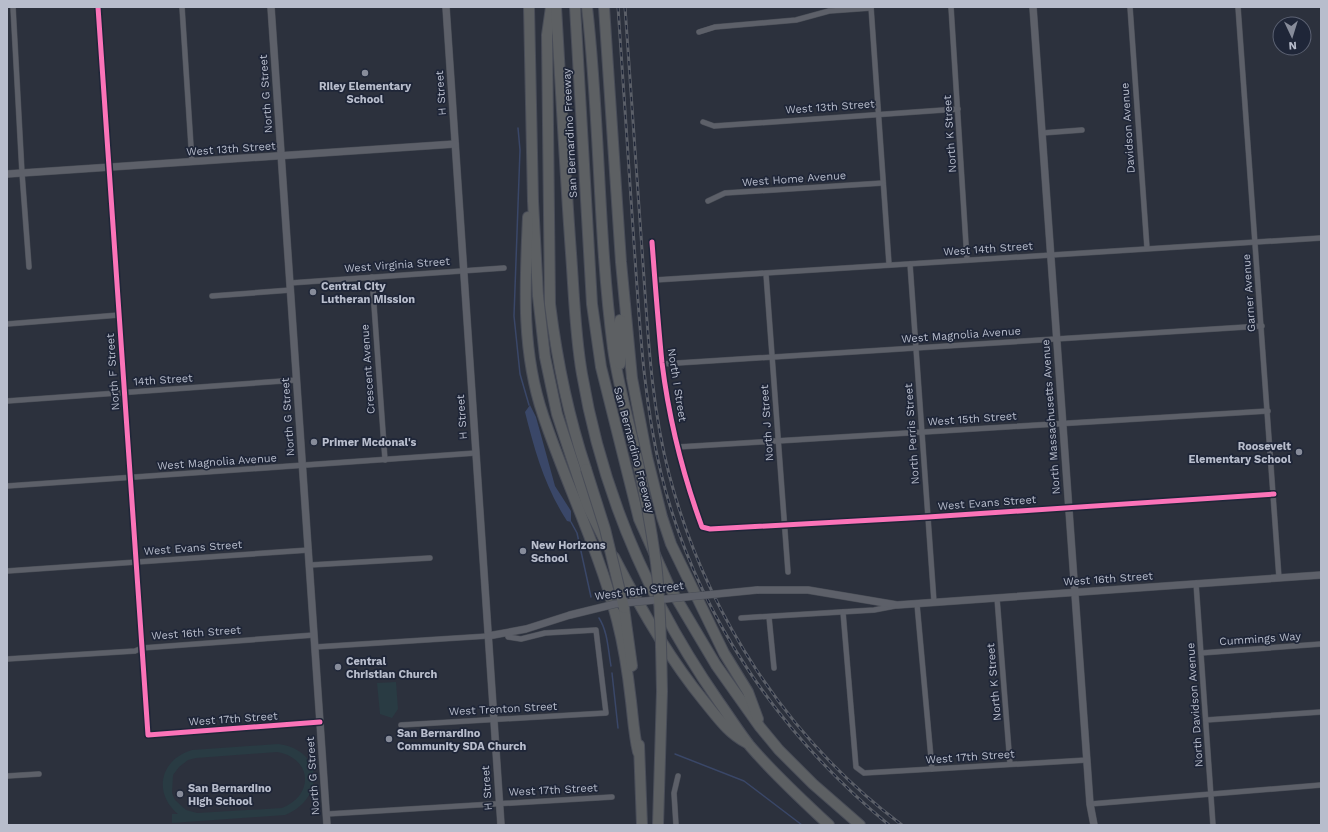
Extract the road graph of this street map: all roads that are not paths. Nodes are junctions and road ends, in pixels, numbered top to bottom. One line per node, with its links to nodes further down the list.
1 (13, 7): 27 (street)
2 (98, 7): 26 (street, North F Street)
3 (182, 7): 25 (street)
4 (271, 7): 24 (street, North G Street)
5 (446, 7): 23 (street, H Street)
6 (529, 7): 31 (highway)
7 (551, 7): 109 (highway, bridge)
8 (556, 7): 108 (highway, San Bernardino Freeway)
9 (575, 7): 106 (highway, San Bernardino Freeway)
10 (587, 7): 57 (highway)
11 (604, 7): 38 (highway)
12 (951, 7): 18 (street, North K Street)
13 (1033, 7): 22 (street, North Massachusetts Avenue)
14 (1130, 7): 35 (street, Davidson Avenue)
15 (1238, 7): 33 (street, Garner Avenue)
16 (871, 8): 17 (street); 19 (street)
17 (699, 32)
18 (958, 109): 19 (street, West 13th Street); 37 (street, North K Street)
19 (879, 114): 20 (street, West 13th Street); 29 (street)
20 (703, 122)
21 (1082, 130): 22 (street)
22 (1042, 133): 36 (street, North Massachusetts Avenue)
23 (455, 144): 24 (street, West 13th Street); 43 (street, H Street)
24 (282, 156): 25 (street, West 13th Street); 47 (street, North G Street)
25 (192, 162): 26 (street, West 13th Street)
26 (109, 167): 27 (street, West 13th Street); 49 (street, North F Street)
27 (22, 173): 28 (street, West 13th Street); 41 (street)
28 (7, 174)
29 (884, 183): 30 (street, West Home Avenue); 39 (street)
30 (708, 200)
31 (533, 201): 108 (highway); 109 (highway)
32 (1321, 238): 33 (street, West 14th Street)
33 (1256, 241): 35 (street, West 14th Street); 51 (street, Garner Avenue)
34 (652, 242): 46 (street, North I Street)
35 (1147, 248): 36 (street, West 14th Street)
36 (1050, 255): 37 (street, West 14th Street); 52 (street, North Massachusetts Avenue)
37 (967, 260): 40 (street, West 14th Street)
38 (621, 262): 57 (highway); 106 (highway)
39 (889, 264): 40 (street, West 14th Street); 44 (street, West 14th Street)
40 (910, 264): 53 (street, North Perris Street)
41 (29, 267)
42 (504, 268): 43 (street, West Virginia Street)
43 (464, 271): 45 (street, West Virginia Street); 65 (street, H Street)
44 (766, 274): 46 (street, West 14th Street); 54 (street, North J Street)
45 (372, 277): 47 (street, West Virginia Street); 66 (street, Crescent Avenue)
46 (655, 280): 55 (street, North I Street)
47 (290, 286): 48 (street, West Virginia Street); 56 (street, North G Street)
48 (212, 296)
49 (119, 315): 50 (street); 58 (street, North F Street)
50 (7, 324)
51 (1262, 326): 52 (street, West Magnolia Avenue); 60 (street, Garner Avenue)
52 (1056, 339): 53 (street, West Magnolia Avenue); 61 (street, North Massachusetts Avenue)
53 (916, 348): 54 (street, West Magnolia Avenue); 62 (street, North Perris Street)
54 (772, 356): 55 (street, West Magnolia Avenue); 63 (street, North J Street)
55 (662, 364): 64 (street, North I Street)
56 (297, 380): 58 (street, 14th Street); 67 (street, North G Street)
57 (620, 390): 126 (highway, bridge)
58 (124, 393): 59 (street, 14th Street); 68 (street, North F Street)
59 (7, 400)
60 (1268, 411): 61 (street, West 15th Street); 70 (street, Garner Avenue)
61 (1062, 423): 62 (street, West 15th Street); 71 (street, North Massachusetts Avenue)
62 (922, 433): 63 (street, West 15th Street); 72 (street, North Perris Street)
63 (778, 441): 64 (street, West 15th Street); 73 (street, North J Street)
64 (678, 447): 74 (street, North I Street)
65 (476, 453): 66 (street, West Magnolia Avenue); 94 (street, H Street)
66 (385, 460): 67 (street, West Magnolia Avenue)
67 (303, 466): 68 (street, West Magnolia Avenue); 75 (street, North G Street)
68 (130, 478): 69 (street, West Magnolia Avenue); 77 (street, North F Street)
69 (7, 486)
70 (1274, 494): 71 (street, West Evans Street); 82 (street, Garner Avenue)
71 (1069, 508): 72 (street, West Evans Street); 84 (street, North Massachusetts Avenue)
72 (928, 517): 73 (street, West Evans Street); 86 (street, North Perris Street)
73 (785, 525): 74 (street, West Evans Street); 80 (street, North J Street)
74 (702, 527)
75 (308, 550): 77 (street, West Evans Street); 78 (street, North G Street)
76 (430, 558): 78 (street)
77 (136, 562): 79 (street, West Evans Street); 97 (street, North F Street)
78 (310, 565): 93 (street, North G Street)
79 (7, 571)
80 (788, 572)
81 (1321, 575): 82 (street, West 16th Street)
82 (1279, 578): 83 (street, West 16th Street)
83 (1196, 583): 84 (street, West 16th Street); 98 (street, North Davidson Avenue)
84 (1074, 593): 85 (street, West 16th Street); 110 (street, North Massachusetts Avenue)
85 (997, 598): 86 (street, West 16th Street); 111 (street, North K Street)
86 (934, 602): 87 (street, West 16th Street)
87 (917, 604): 88 (street, West 16th Street); 112 (street)
88 (897, 605): 89 (street, West 16th Street); 92 (street, West 16th Street, bridge)
89 (844, 612): 90 (street, West 16th Street); 112 (street, West 17th Street)
90 (770, 616): 91 (street, West 16th Street); 100 (street)
91 (741, 618)
92 (507, 633): 94 (street, West 16th Street); 102 (street, West Trenton Street)
93 (314, 635): 96 (street, North G Street); 97 (street, West 16th Street)
94 (488, 636): 96 (street, West 16th Street); 102 (street, H Street)
95 (1321, 644): 98 (street, Cummings Way)
96 (315, 647): 104 (street, North G Street)
97 (142, 648): 99 (street, West 16th Street); 107 (street, North F Street)
98 (1201, 653): 103 (street, North Davidson Avenue)
99 (7, 659)
100 (774, 668)
101 (1321, 712): 103 (street)
102 (494, 720): 105 (street, West Trenton Street); 119 (street, H Street)
103 (1206, 720): 117 (street, North Davidson Avenue)
104 (320, 722): 107 (street, West 17th Street); 121 (street, North G Street)
105 (402, 724)
106 (760, 727): 129 (highway, San Bernardino Freeway)
107 (148, 735)
108 (749, 744): 128 (highway, San Bernardino Freeway)
109 (638, 752): 125 (highway)
110 (1087, 760): 111 (street, West 17th Street); 120 (street, North Massachusetts Avenue)
111 (1010, 764): 112 (street, West 17th Street)
112 (932, 769)
113 (39, 774): 114 (street)
114 (7, 776)
115 (678, 776): 127 (street)
116 (1321, 785): 117 (street)
117 (1211, 794): 120 (street); 130 (street, North Davidson Avenue)
118 (612, 796): 119 (street, West 17th Street)
119 (499, 803): 121 (street, West 17th Street); 124 (street, H Street)
120 (1090, 804): 122 (street, North Massachusetts Avenue)
121 (327, 814): 123 (street, North G Street)
122 (1093, 824)
123 (327, 825)
124 (501, 825)
125 (642, 825)
126 (658, 825)
127 (676, 825)
128 (829, 825)
129 (860, 825)
130 (1213, 825)

